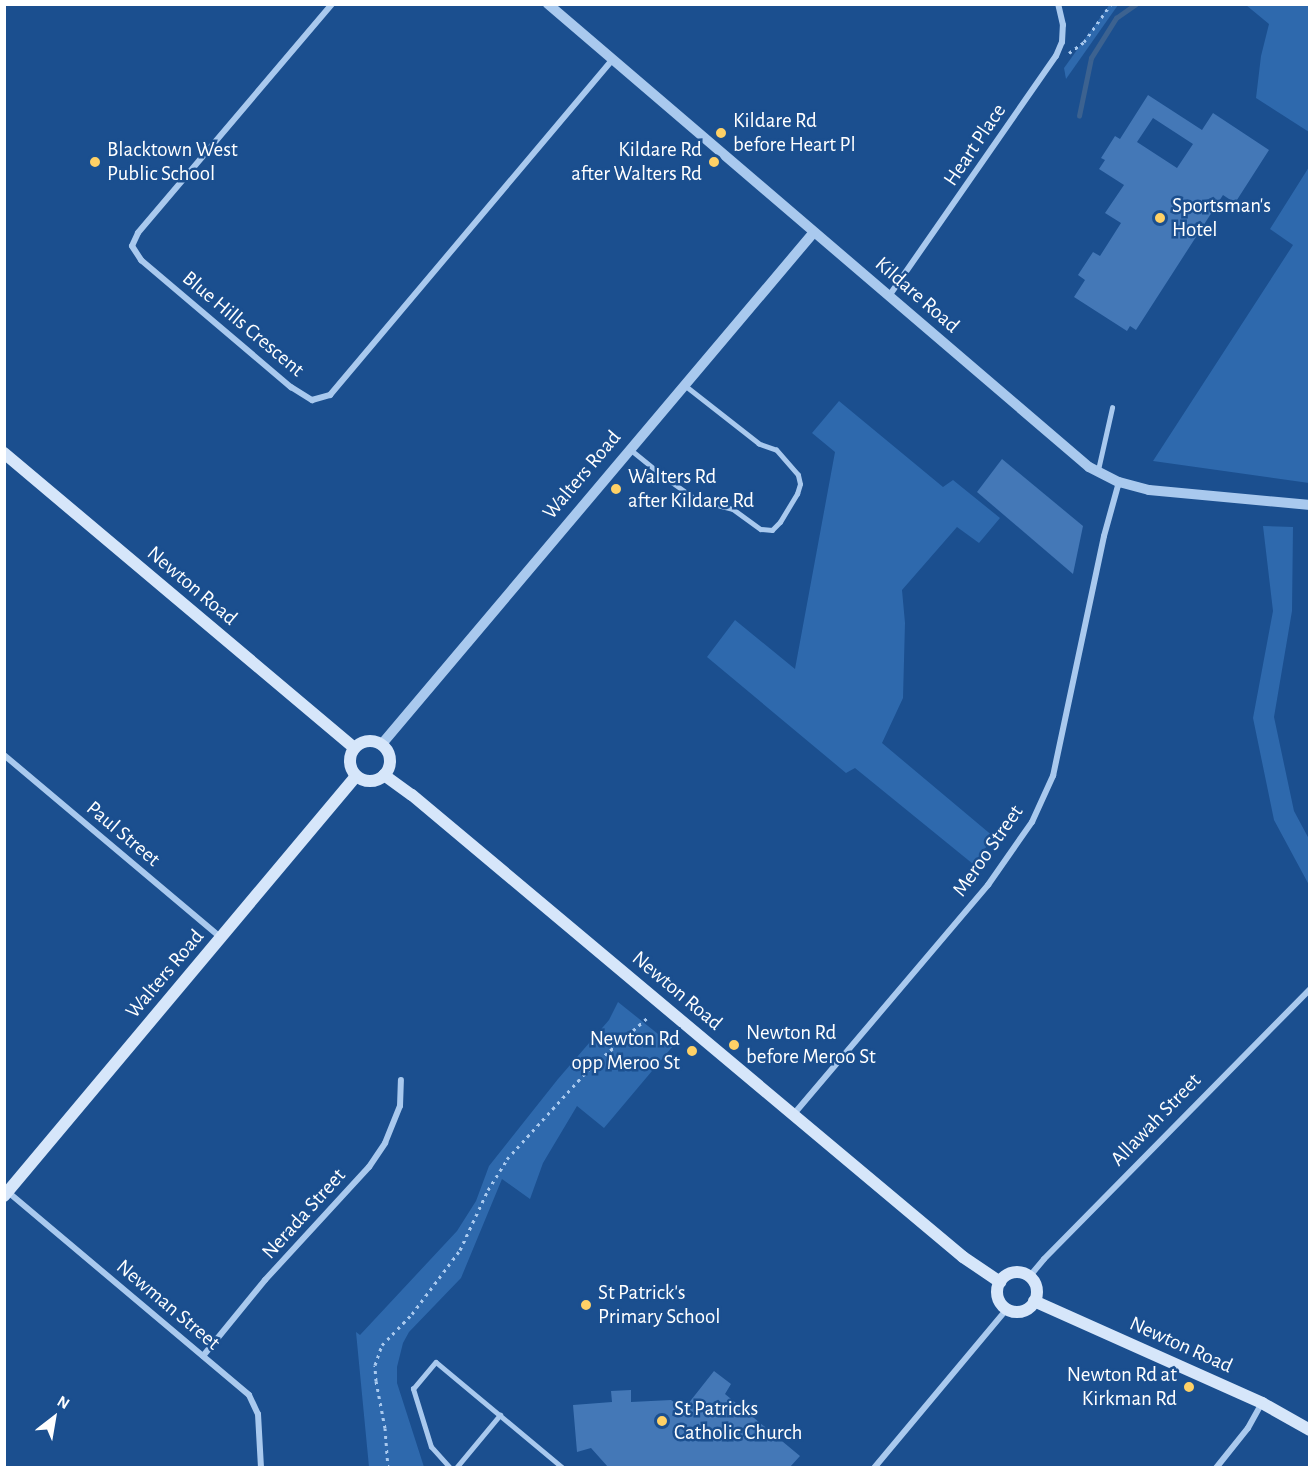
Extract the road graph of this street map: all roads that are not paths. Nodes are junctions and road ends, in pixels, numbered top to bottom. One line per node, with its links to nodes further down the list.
1 (332, 4): 4 (street, Blue Hills Crescent)
2 (548, 4): 4 (street, Kildare Road)
3 (1058, 4): 6 (street, Heart Place)
4 (612, 60): 5 (street, Kildare Road)
5 (814, 232): 6 (street, Kildare Road); 7 (street, Walters Road)
6 (889, 296): 11 (street, Kildare Road)
7 (684, 385): 9 (street, Walters Road); 9 (lane)
8 (1113, 408): 11 (lane)
9 (630, 449): 14 (street, Walters Road)
10 (4, 453): 15 (main road, Newton Road)
11 (1097, 471): 12 (street, Kildare Road)
12 (1119, 482): 13 (street, Kildare Road); 22 (street, Meroo Street)
13 (1310, 505)
14 (381, 745): 15 (main road); 17 (main road)
15 (354, 748): 18 (main road)
16 (4, 755): 19 (street, Paul Street)
17 (384, 775): 18 (main road); 22 (main road, Newton Road)
18 (356, 776): 19 (main road, Walters Road)
19 (221, 938): 23 (main road, Walters Road)
20 (1310, 989): 24 (street, Allawah Street)
21 (402, 1080): 28 (street, Nerada Street)
22 (793, 1115): 25 (main road, Newton Road)
23 (6, 1194): 28 (street, Newman Street)
24 (1029, 1277): 25 (main road); 26 (main road)
25 (1000, 1282): 27 (main road)
26 (1034, 1301): 27 (main road); 29 (main road, Newton Road)
27 (1007, 1309): 36 (street)
28 (203, 1356): 32 (street, Newman Street)
29 (1262, 1403): 31 (main road, Newton Road); 37 (street)
30 (500, 1415): 33 (lane); 34 (lane); 35 (lane)
31 (1310, 1430)
32 (261, 1467)
33 (450, 1467)
34 (456, 1467)
35 (563, 1467)
36 (874, 1467)
37 (1216, 1467)

